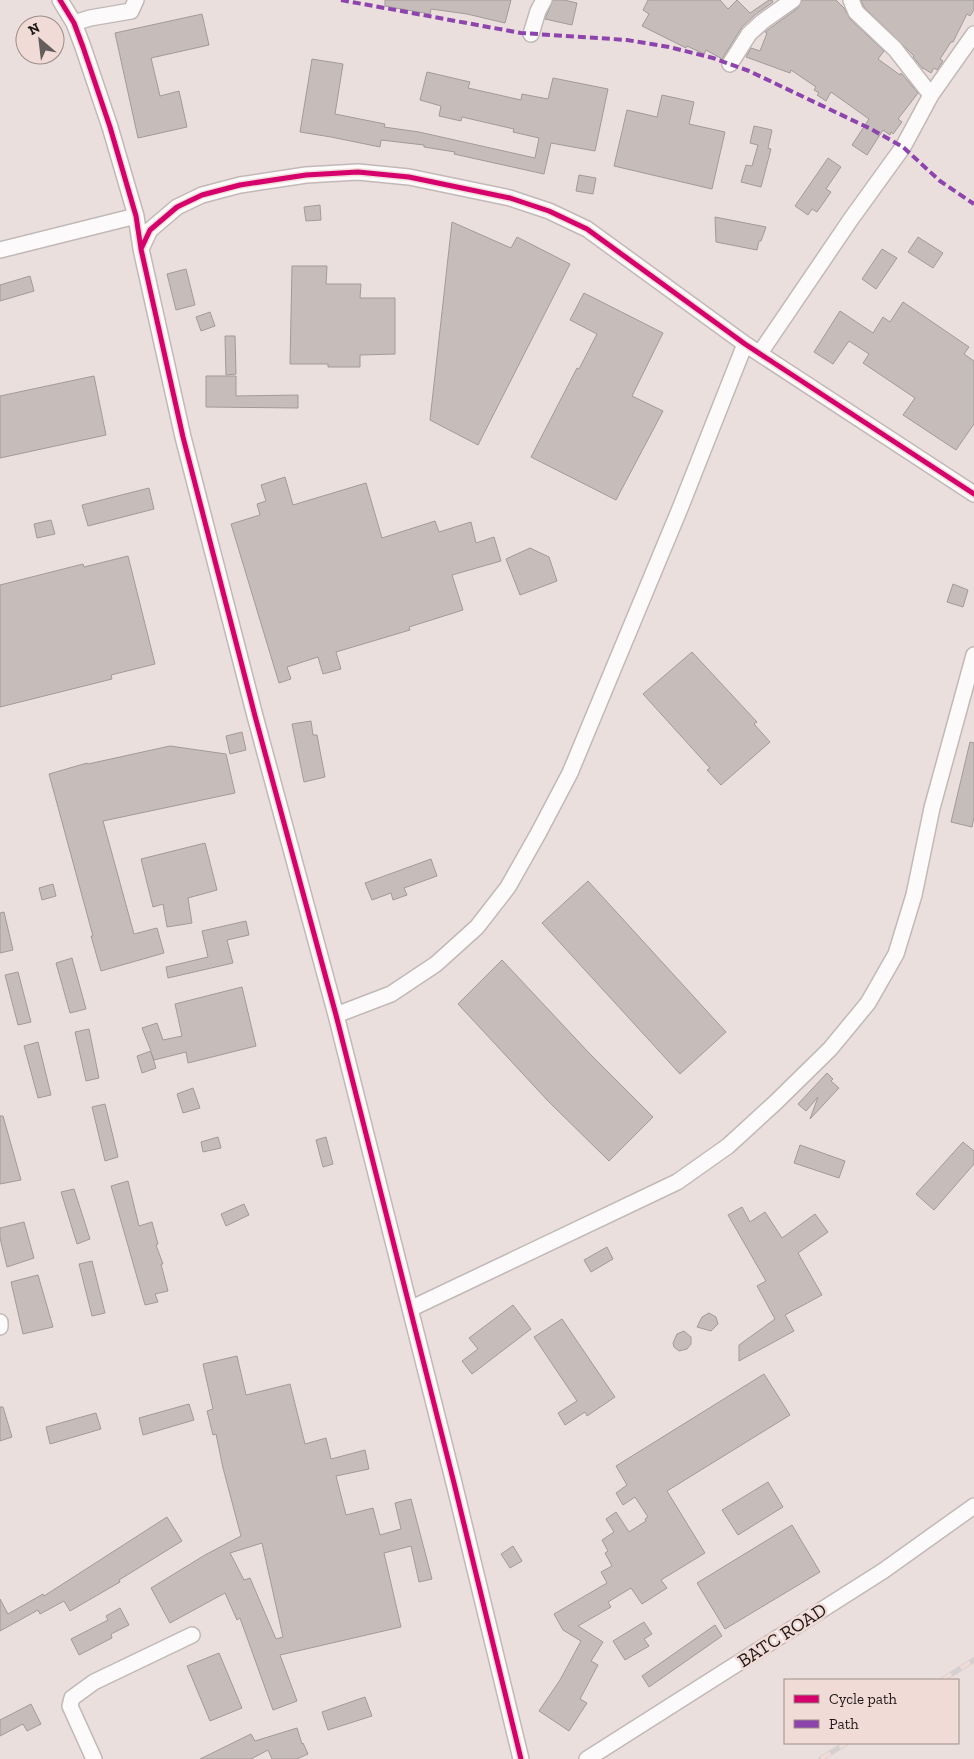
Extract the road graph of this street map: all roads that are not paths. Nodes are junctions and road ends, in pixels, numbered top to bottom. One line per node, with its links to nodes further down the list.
1 (60, 0): 6 (street)
2 (136, 0): 6 (street)
3 (544, 0): 7 (street)
4 (793, 0): 9 (street)
5 (851, 0): 10 (street)
6 (74, 23): 11 (street)
7 (532, 34)
8 (974, 34): 10 (street)
9 (730, 64)
10 (932, 95): 15 (street)
11 (136, 216): 12 (street); 13 (street)
12 (141, 249): 14 (street); 18 (street)
13 (0, 250)
14 (745, 344): 15 (street); 18 (street)
15 (760, 353): 16 (street)
16 (974, 494)
17 (974, 654): 19 (street)
18 (336, 1015): 19 (street)
19 (410, 1309): 25 (street)
20 (0, 1322): 21 (street)
21 (0, 1327)
22 (974, 1506): 26 (street, BATC ROAD)
23 (192, 1635): 24 (street)
24 (94, 1759)
25 (521, 1759)
26 (587, 1759)

